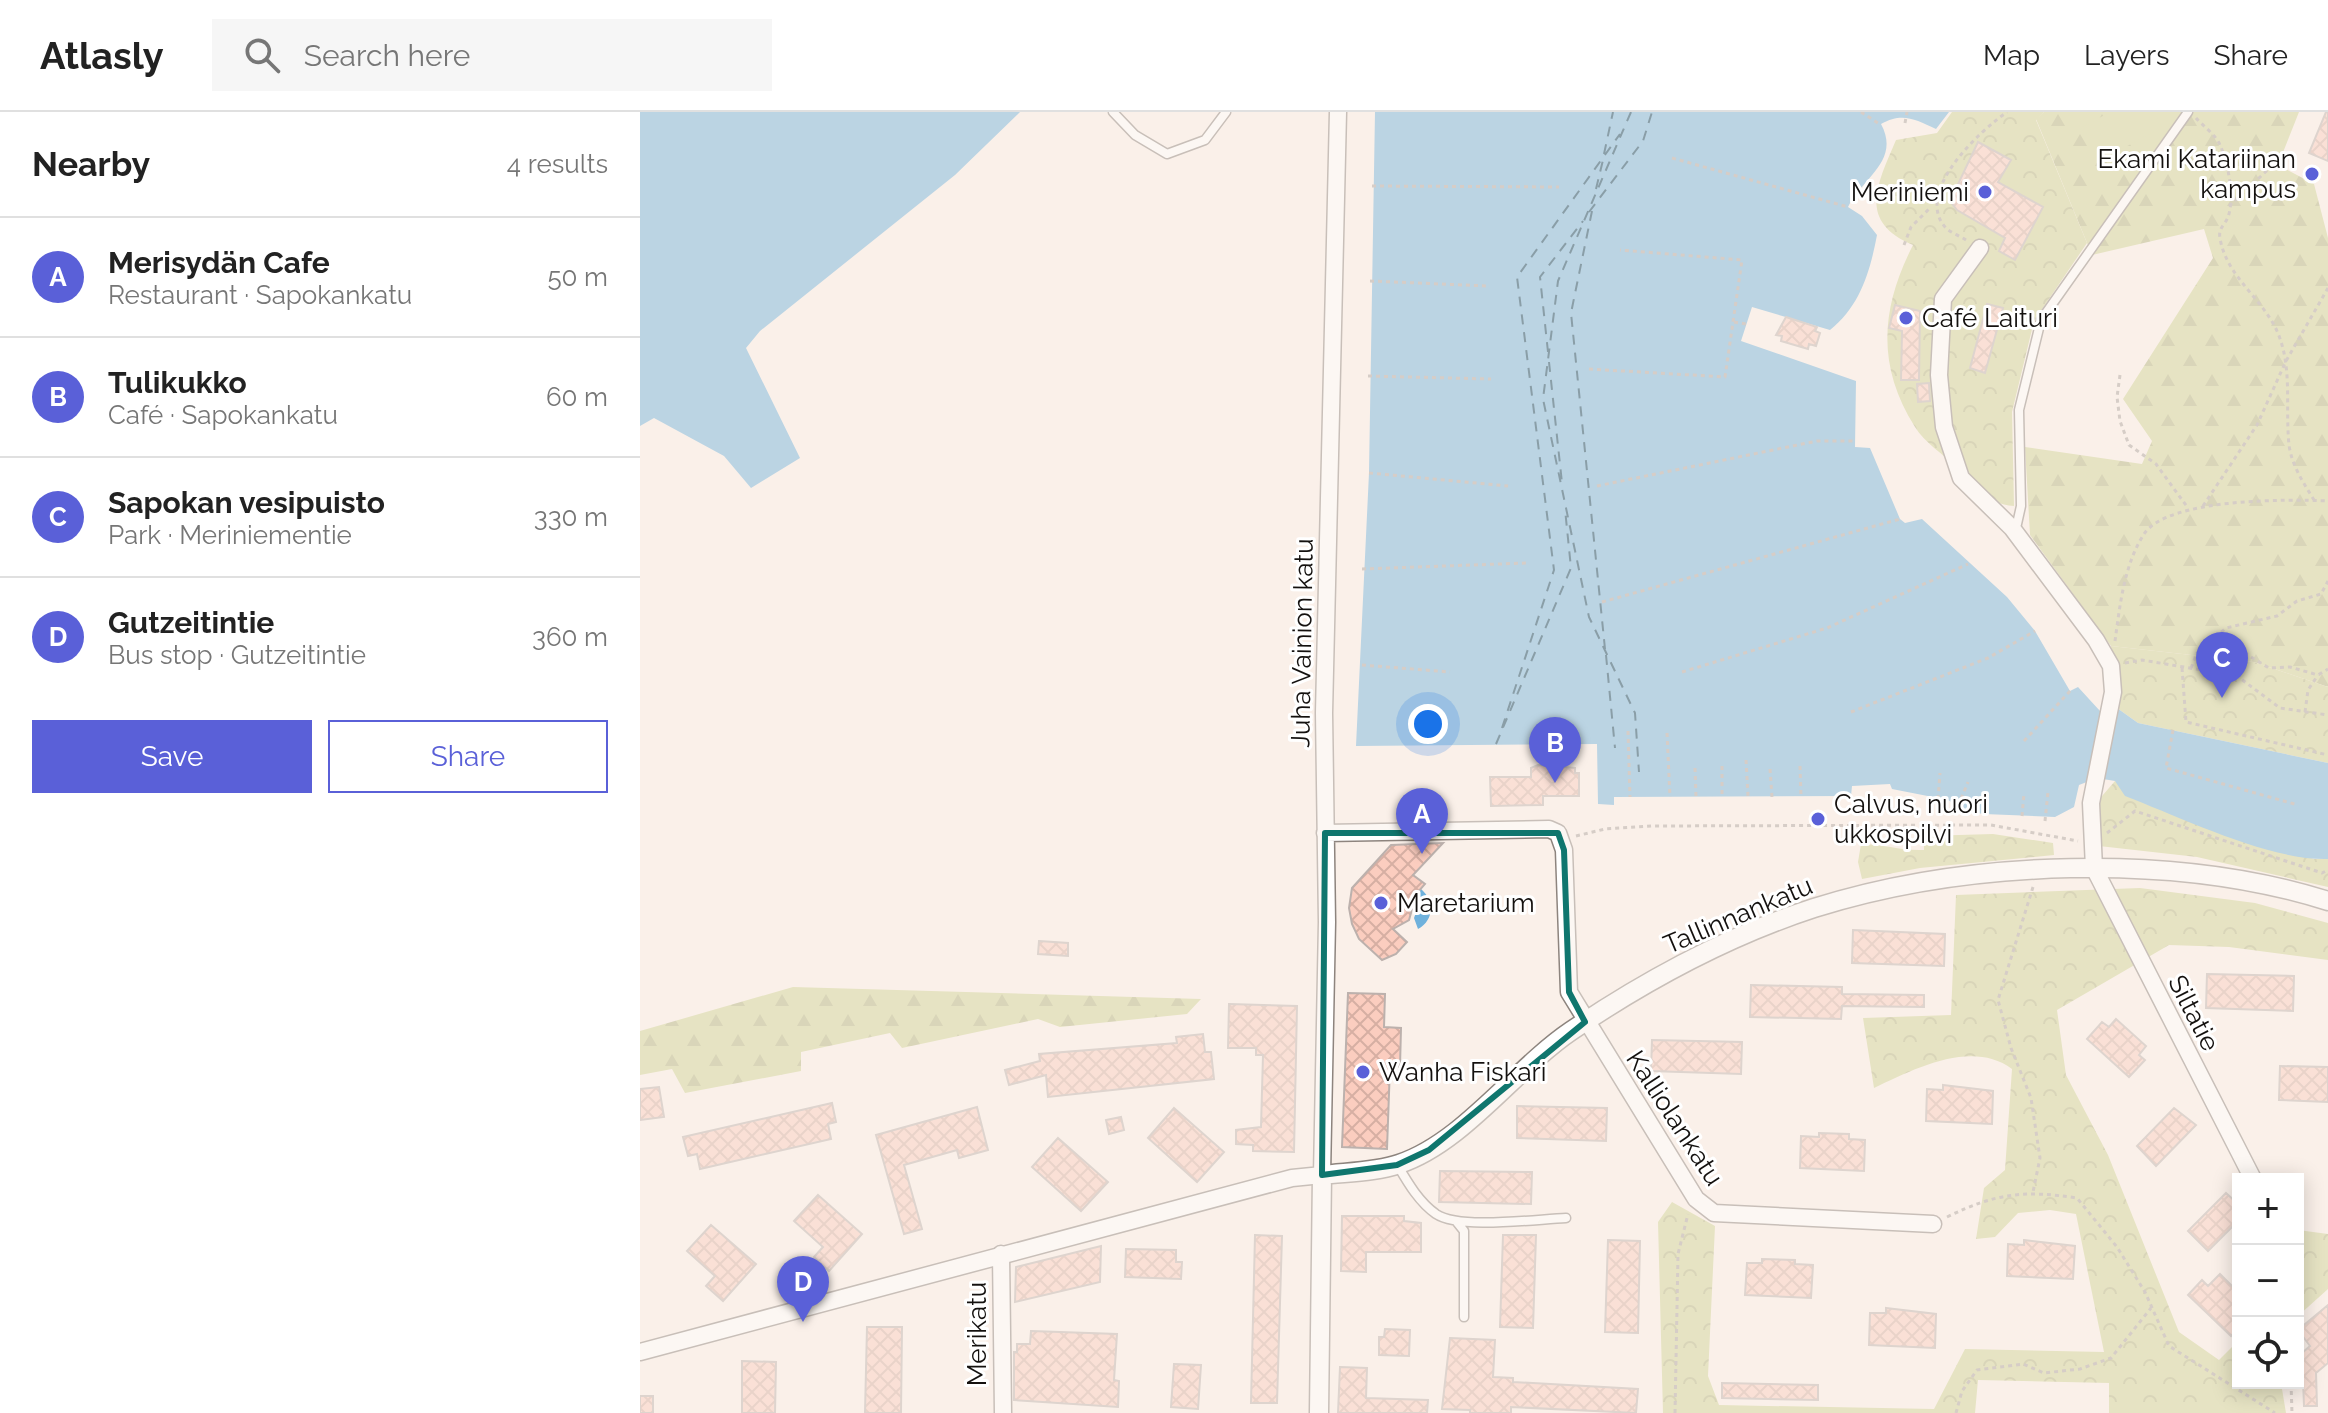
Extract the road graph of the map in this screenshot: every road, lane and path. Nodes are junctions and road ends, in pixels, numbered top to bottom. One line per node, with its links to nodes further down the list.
1 (1113, 112): 2 (lane)
2 (1226, 112)
3 (1338, 112): 87 (street, Juha Vainion katu)
4 (1861, 112): 9 (path)
5 (1907, 112): 8 (path)
6 (2007, 112): 18 (path)
7 (2189, 112): 14 (path); 39 (lane)
8 (1905, 123)
9 (1881, 125)
10 (2291, 154): 14 (path)
11 (1672, 158): 15 (path)
12 (1372, 186): 13 (path)
13 (1559, 187)
14 (2229, 206): 25 (path)
15 (1848, 207)
16 (1929, 209): 17 (path)
17 (1904, 245)
18 (1980, 248): 39 (street)
19 (1620, 250): 23 (path)
20 (1370, 281): 21 (path)
21 (1488, 286)
22 (2328, 288): 25 (path)
23 (1733, 321): 24 (path); 26 (path)
24 (1746, 324)
25 (2286, 361): 34 (path); 36 (path)
26 (1589, 369)
27 (2120, 375): 37 (path)
28 (1368, 376): 29 (path)
29 (1491, 379)
30 (1855, 441): 33 (path)
31 (1369, 473): 32 (path)
32 (1508, 486)
33 (1597, 486)
34 (2314, 500): 35 (path); 36 (path)
35 (2328, 501)
36 (2203, 506): 37 (path)
37 (2188, 508): 48 (path)
38 (1900, 519): 44 (path)
39 (2012, 528): 48 (street)
40 (1527, 563): 42 (path)
41 (1968, 564): 53 (path)
42 (1362, 569)
43 (2328, 581): 46 (path)
44 (1602, 602)
45 (2035, 631): 56 (path)
46 (2217, 636): 50 (path); 54 (path)
47 (1362, 665): 52 (path)
48 (2111, 666): 49 (path); 89 (street)
49 (2182, 668): 50 (path); 63 (path)
50 (2191, 669): 57 (path)
51 (2328, 669): 54 (path)
52 (1450, 672)
53 (1682, 672)
54 (2318, 675): 57 (path)
55 (2070, 691): 62 (path)
56 (1851, 712)
57 (2305, 712): 58 (path)
58 (2328, 715)
59 (2173, 730): 82 (path)
60 (1628, 731): 77 (path)
61 (1667, 733): 78 (path)
62 (2024, 741)
63 (2328, 755)
64 (1746, 760): 75 (path)
65 (1722, 766): 74 (path)
66 (1800, 766): 76 (path)
67 (1695, 768): 79 (path)
68 (1770, 769): 80 (path)
69 (1940, 773): 81 (path)
70 (1968, 782): 83 (path)
71 (2048, 792): 86 (path)
72 (1988, 793): 84 (path)
73 (2024, 793): 85 (path)
74 (1722, 796)
75 (1748, 796)
76 (1801, 796)
77 (1630, 797)
78 (1670, 797)
79 (1696, 797)
80 (1772, 797)
81 (1938, 799)
82 (2298, 805)
83 (1958, 806)
84 (1984, 814)
85 (2022, 816)
86 (2045, 821)
87 (1325, 833): 88 (street); 99 (street, Juha Vainion katu)
88 (1562, 840): 89 (path); 96 (street, Kalliolankatu)
89 (2093, 842): 90 (street); 93 (path)
90 (2094, 868): 92 (street, Tallinnankatu); 95 (street, Tallinnankatu); 98 (street, Siltatie)
91 (2328, 870): 93 (path)
92 (2039, 871): 96 (street, Tallinnankatu); 100 (path)
93 (2322, 873): 94 (path)
94 (2328, 877)
95 (2328, 901)
96 (1585, 1022): 97 (street, Tallinnankatu); 101 (street, Kalliolankatu)
97 (1397, 1165): 99 (street, Tallinnankatu); 103 (lane)
98 (2250, 1173)
99 (1322, 1175): 105 (street); 111 (street)
100 (2033, 1192): 104 (path); 106 (path)
101 (1696, 1199): 104 (street, Kalliolankatu); 112 (path)
102 (1566, 1218): 103 (lane)
103 (1456, 1221): 107 (lane)
104 (1933, 1224)
105 (1001, 1254): 108 (street); 110 (street, Merikatu)
106 (2152, 1307): 113 (path); 114 (path)
107 (1464, 1317)
108 (640, 1352)
109 (2291, 1389): 115 (path)
110 (1003, 1413)
111 (1319, 1413)
112 (1675, 1413)
113 (1956, 1413)
114 (2275, 1413)
115 (2292, 1413)

